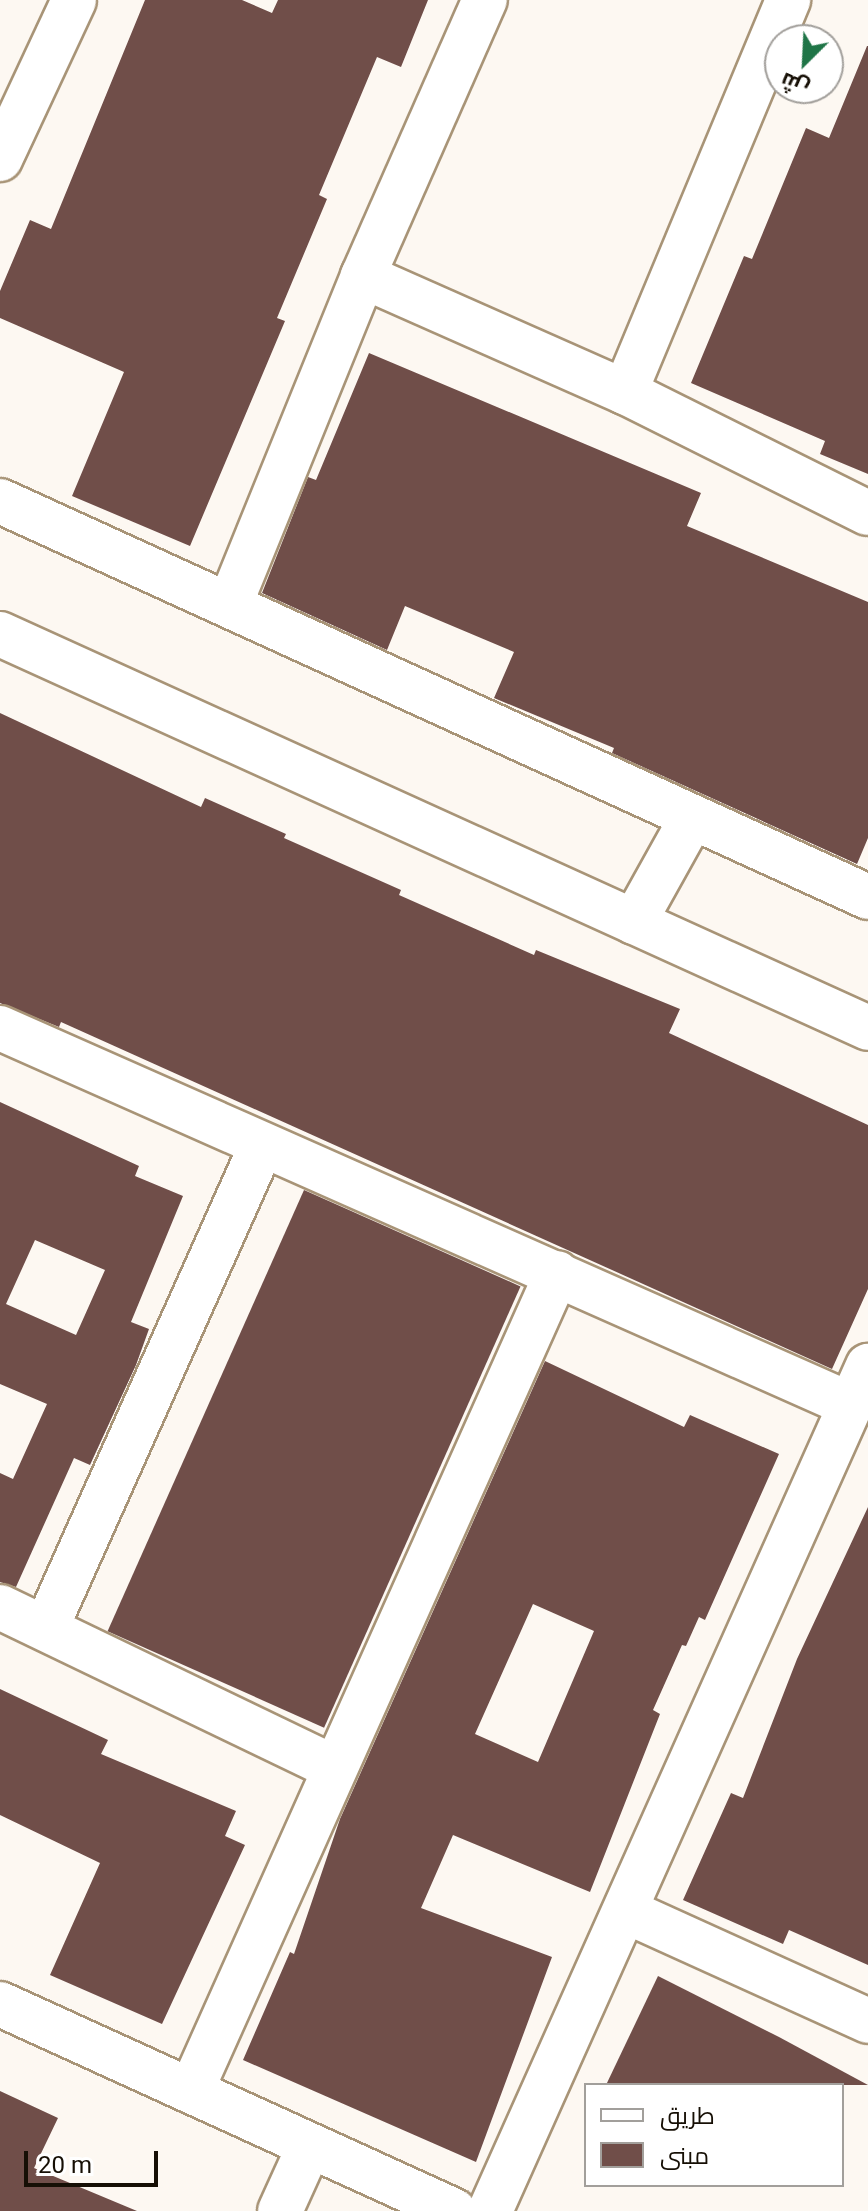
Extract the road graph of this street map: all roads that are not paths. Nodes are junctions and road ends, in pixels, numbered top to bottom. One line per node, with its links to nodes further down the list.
1 (74, 0): 4 (street)
2 (485, 0): 6 (street)
3 (788, 0): 7 (street)
4 (10, 113): 5 (street)
5 (0, 159)
6 (363, 276): 7 (street); 10 (street)
7 (625, 392): 9 (street)
8 (0, 501): 10 (street)
9 (868, 513)
10 (230, 604): 12 (street)
11 (0, 634): 14 (street)
12 (692, 818): 13 (street); 14 (street)
13 (868, 897)
14 (634, 922): 16 (street)
15 (0, 1028): 17 (street)
16 (868, 1028)
17 (262, 1145): 18 (street); 21 (street)
18 (557, 1273): 19 (street); 22 (street)
19 (860, 1386): 23 (street)
20 (0, 1607): 21 (street)
21 (46, 1628): 22 (street)
22 (334, 1768): 26 (street)
23 (626, 1911): 25 (street); 30 (street)
24 (0, 2004): 26 (street)
25 (868, 2021)
26 (191, 2091): 27 (street)
27 (309, 2147): 28 (street); 29 (street)
28 (280, 2211)
29 (454, 2211)
30 (490, 2211)

